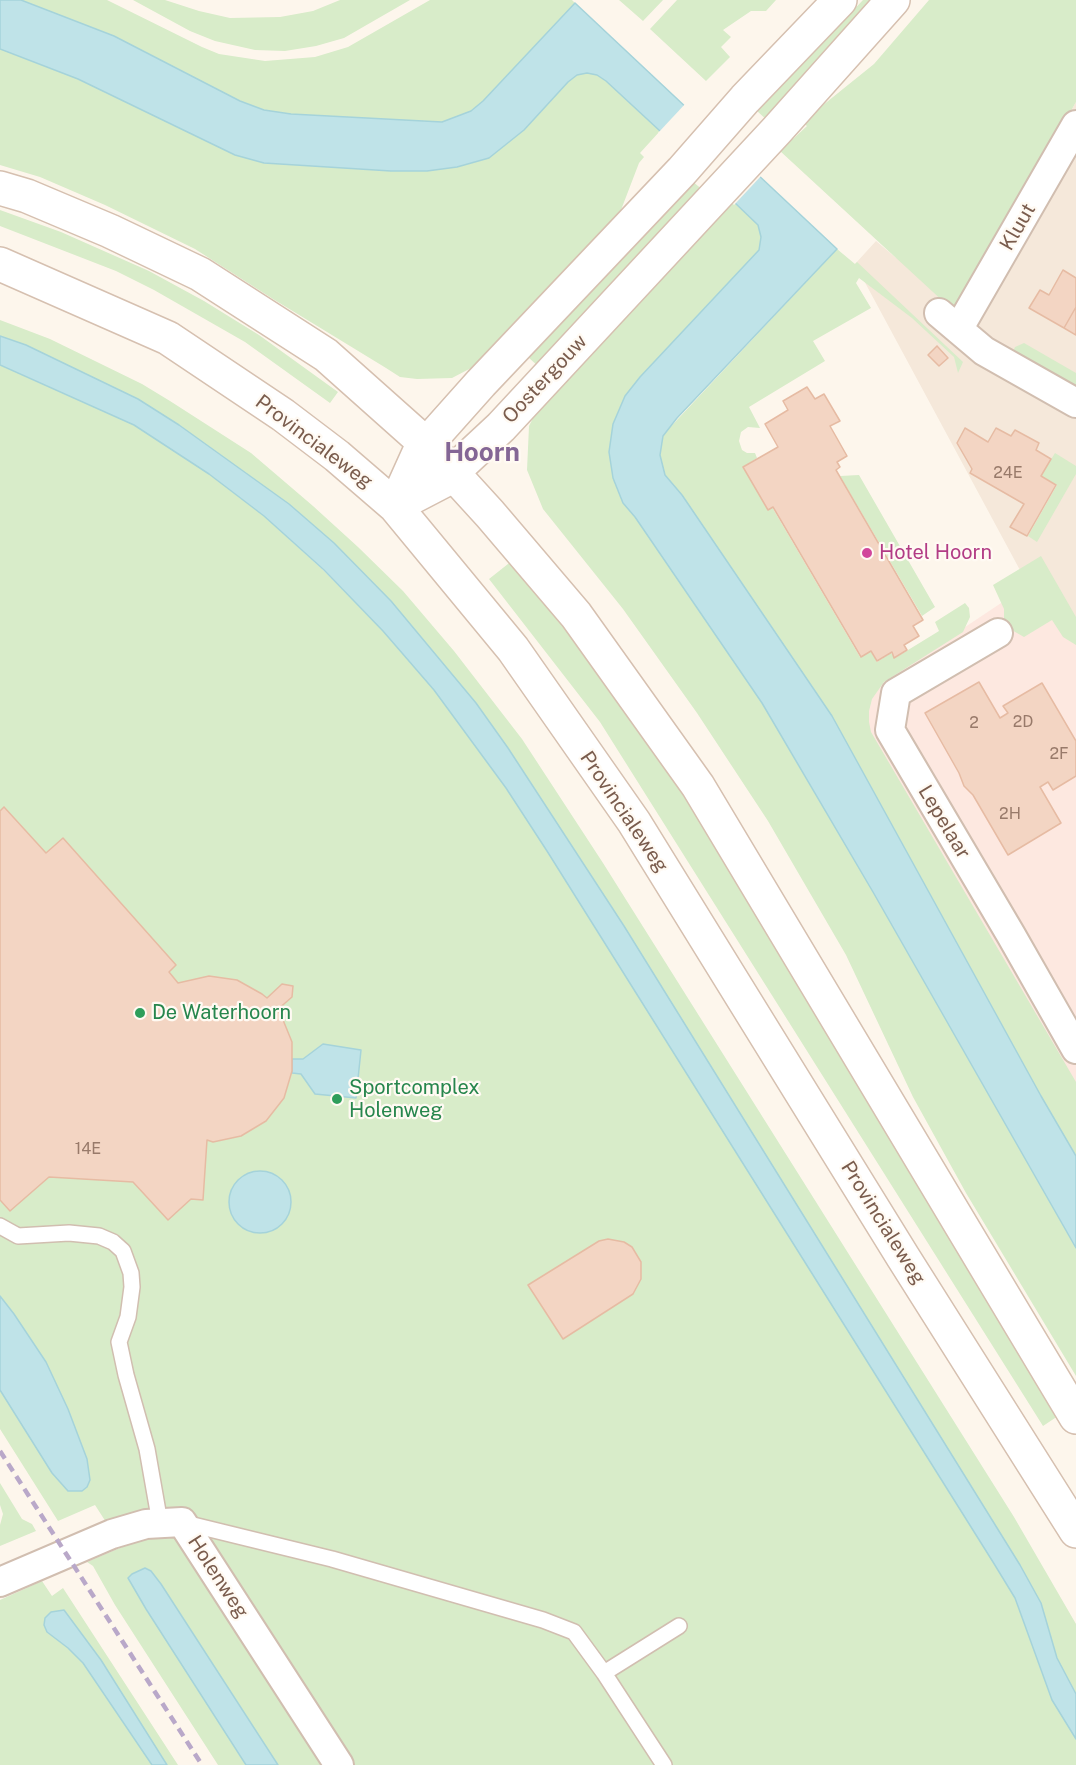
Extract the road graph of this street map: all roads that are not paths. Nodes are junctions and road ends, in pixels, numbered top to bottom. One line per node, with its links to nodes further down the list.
1 (840, 0): 7 (main road)
2 (893, 0): 8 (main road, Oostergouw)
3 (1076, 125): 6 (street, Kluut)
4 (0, 188): 7 (main road)
5 (0, 264): 9 (main road, Provincialeweg)
6 (1076, 403)
7 (427, 445): 8 (main road); 9 (main road)
8 (452, 473): 9 (main road, Oostergouw); 13 (main road)
9 (395, 506): 15 (main road, Provincialeweg)
10 (998, 633): 11 (street, Lepelaar)
11 (1076, 1049)
12 (0, 1226): 14 (lane)
13 (1076, 1417)
14 (171, 1522): 16 (street); 18 (lane); 19 (street, Holenweg)
15 (1076, 1531)
16 (0, 1582)
17 (679, 1626): 18 (lane)
18 (604, 1673): 20 (lane)
19 (339, 1765)
20 (664, 1765)

